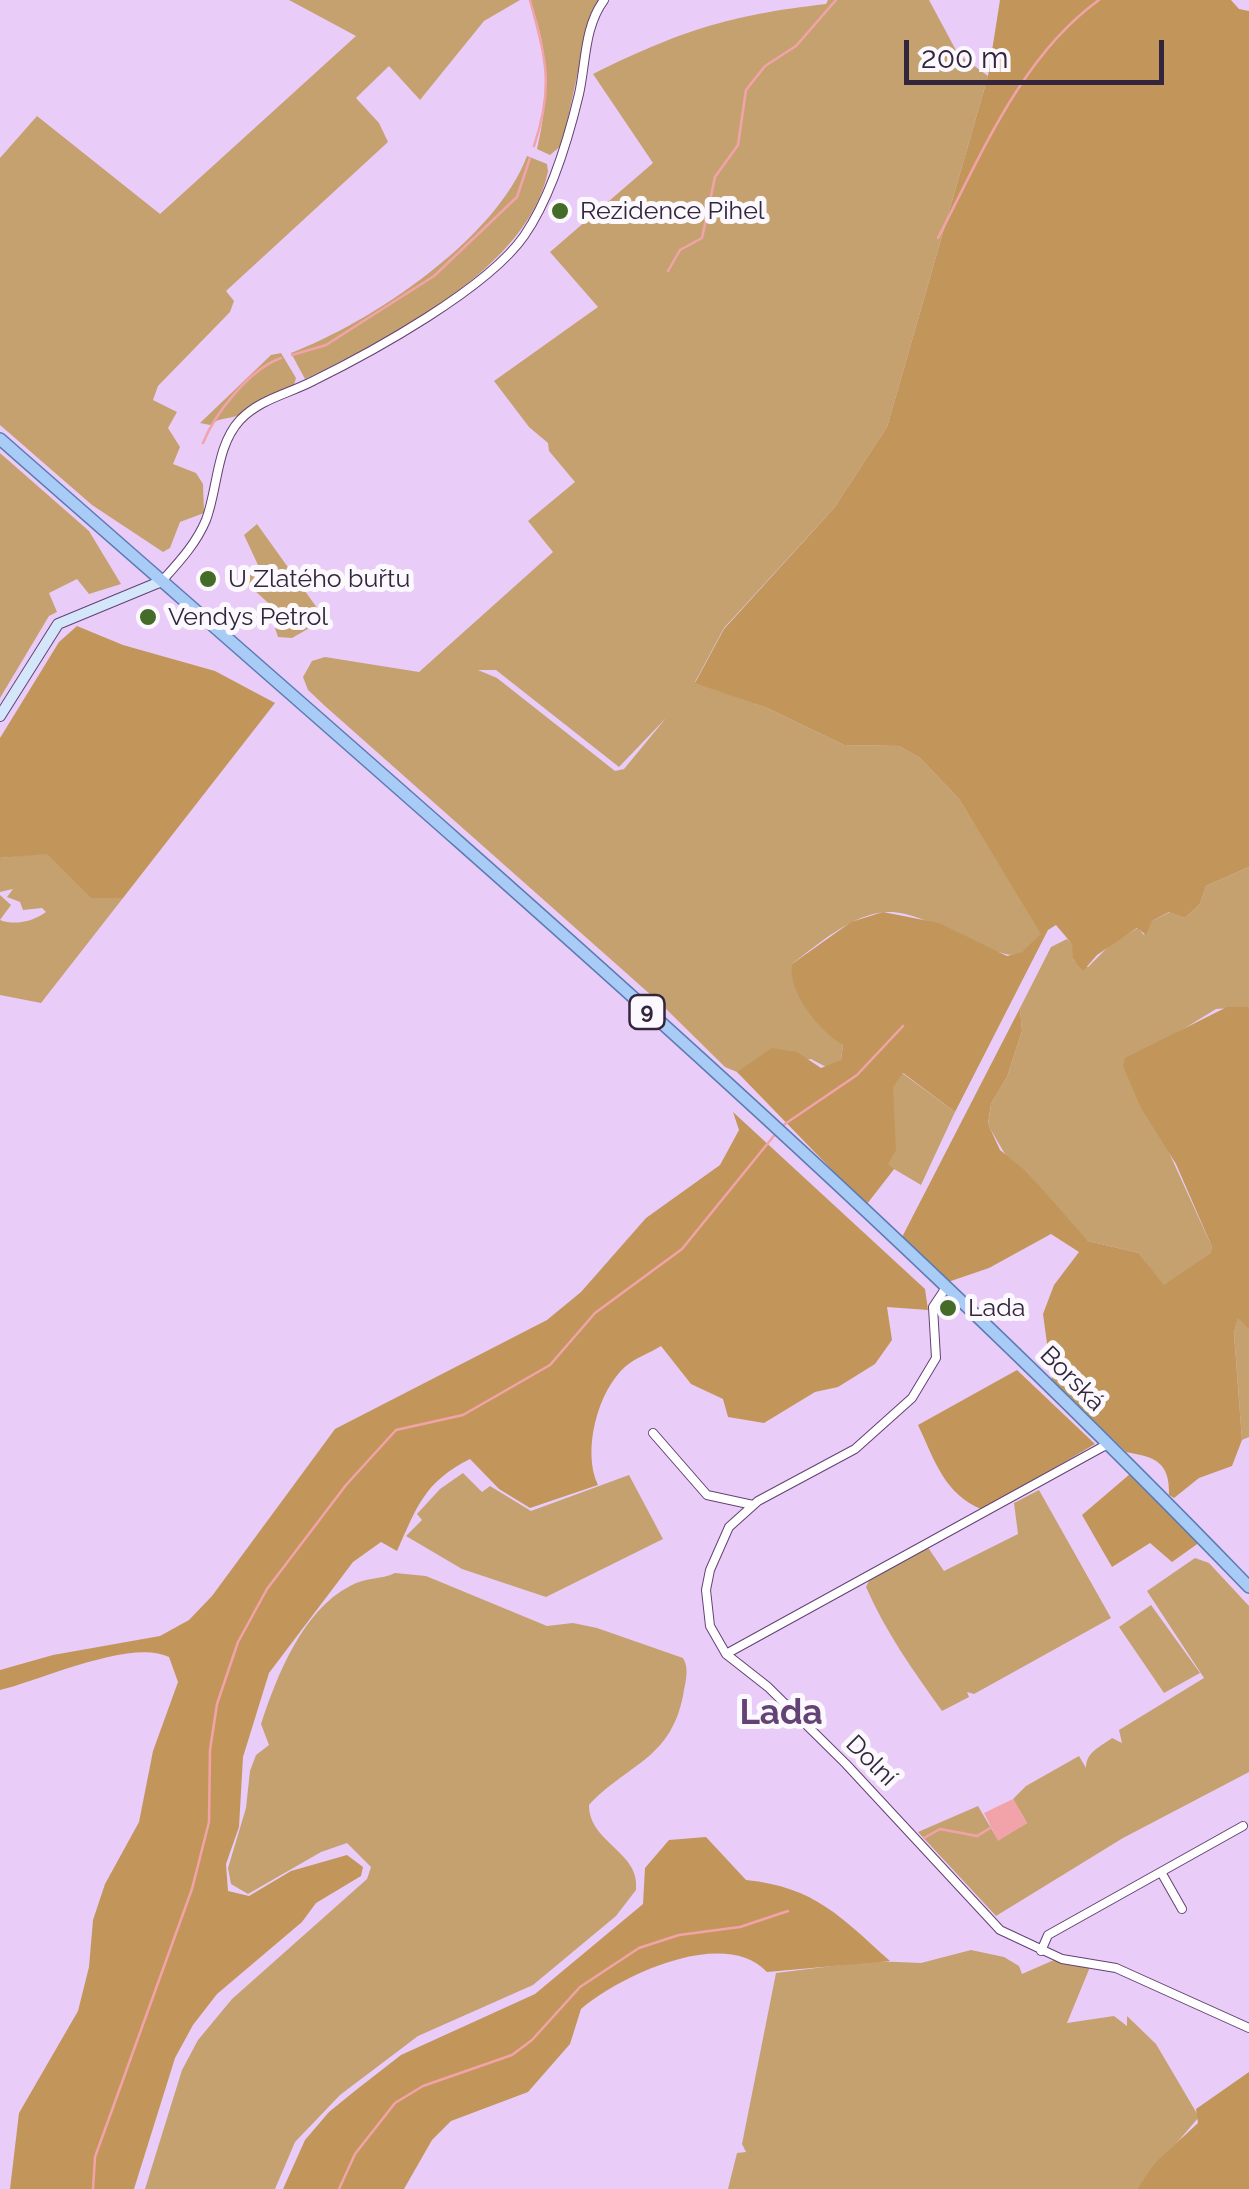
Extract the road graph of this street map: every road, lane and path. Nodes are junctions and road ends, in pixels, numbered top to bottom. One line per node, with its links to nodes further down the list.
1 (604, 0): 3 (street)
2 (0, 439): 3 (main road, 9)
3 (162, 581): 4 (street); 5 (main road, Borská / 9)
4 (0, 716)
5 (945, 1289): 7 (main road, Borská / 9); 8 (street)
6 (654, 1432): 8 (street)
7 (1106, 1445): 9 (main road, Borská / 9); 10 (street)
8 (752, 1505): 10 (street)
9 (1249, 1587)
10 (726, 1654): 14 (street, Dolní)
11 (1243, 1826): 12 (street)
12 (1161, 1872): 13 (street); 14 (street)
13 (1182, 1909)
14 (1041, 1951): 15 (street, Dolní)
15 (1249, 2028)

